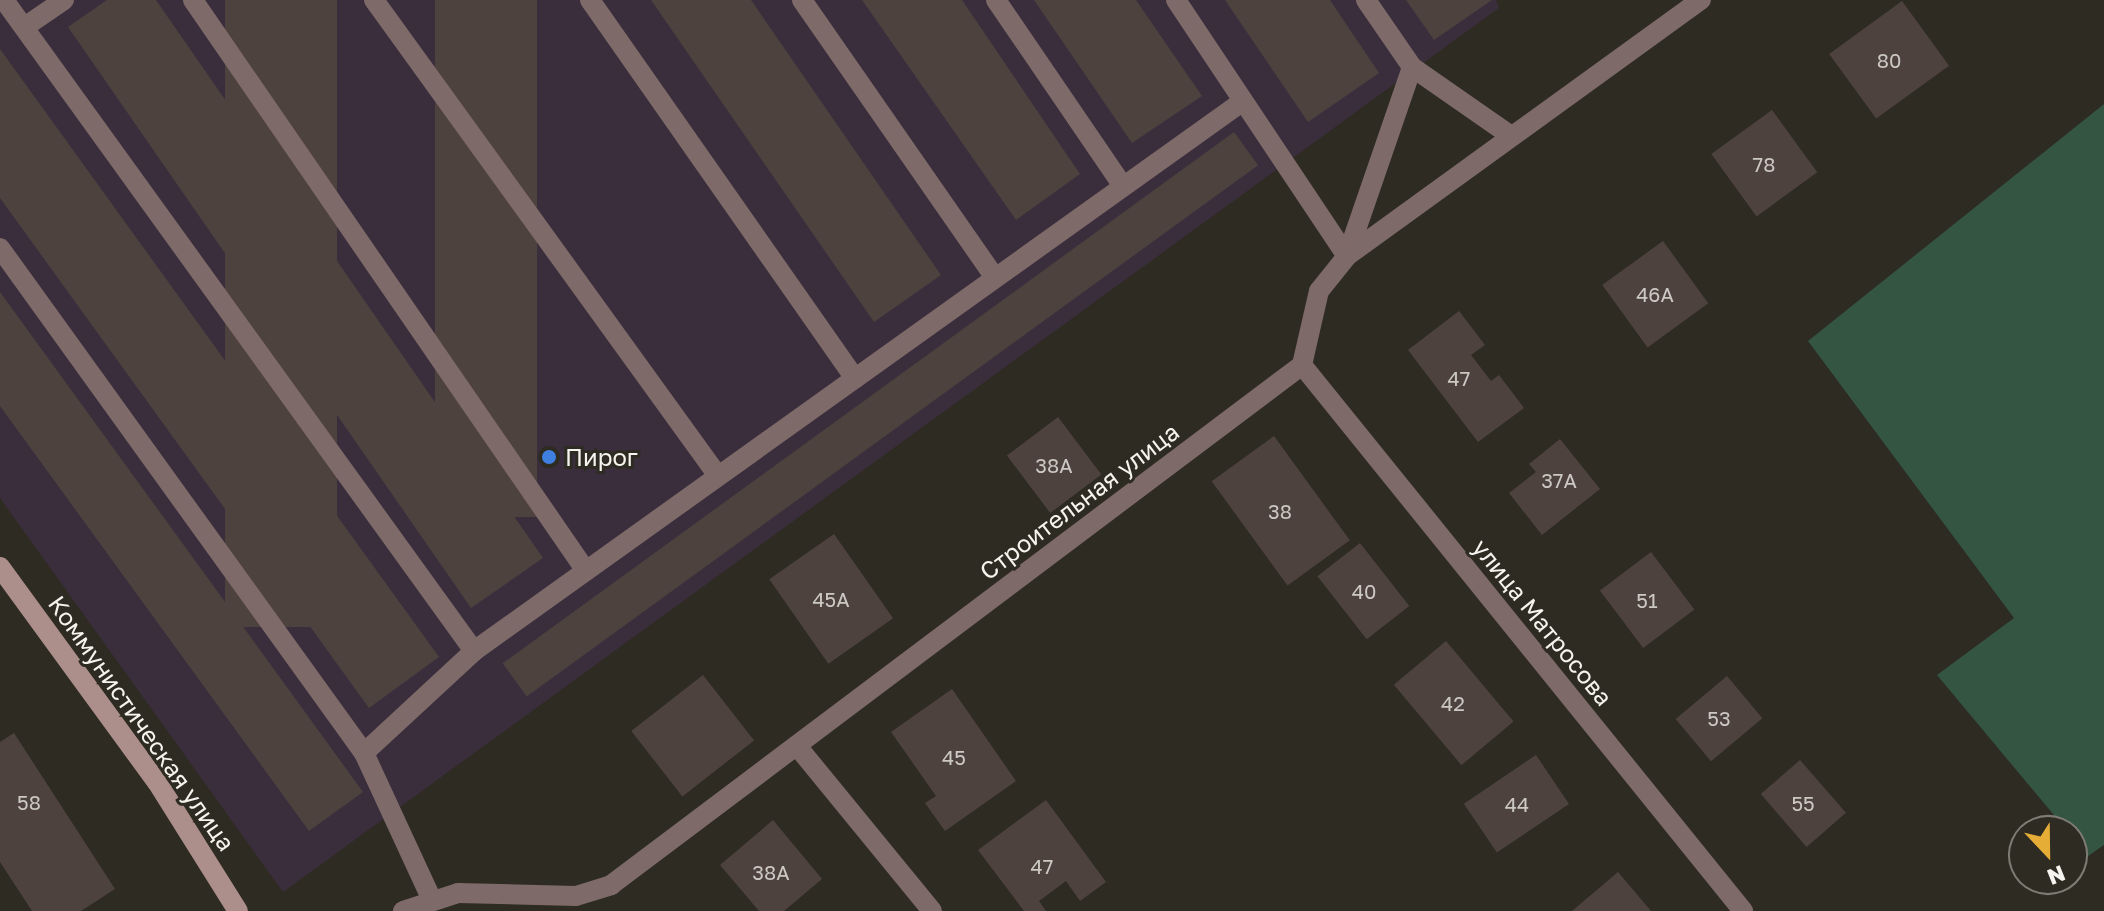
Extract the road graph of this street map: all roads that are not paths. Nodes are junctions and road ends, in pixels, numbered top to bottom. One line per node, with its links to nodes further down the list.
1 (4, 0): 11 (street)
2 (64, 0): 11 (street)
3 (193, 0): 23 (street)
4 (374, 0): 21 (street)
5 (590, 0): 20 (street)
6 (802, 0): 18 (street)
7 (996, 0): 15 (street)
8 (1176, 0): 13 (street)
9 (1366, 0): 12 (street)
10 (1701, 0): 14 (street)
11 (26, 26): 24 (street)
12 (1412, 67): 14 (street); 17 (street)
13 (1243, 101): 15 (street); 17 (street)
14 (1510, 135): 17 (street)
15 (1123, 186): 18 (street)
16 (0, 248): 26 (street)
17 (1347, 256): 19 (street)
18 (995, 278): 20 (street)
19 (1302, 365): 25 (street, Строительная улица); 31 (street, улица Матросова)
20 (855, 378): 21 (street)
21 (718, 476): 23 (street)
22 (0, 567): 28 (street, Коммунистическая улица)
23 (586, 571): 24 (street)
24 (474, 651): 26 (street)
25 (797, 746): 27 (street, Строительная улица); 30 (street)
26 (364, 753): 27 (street)
27 (431, 898): 29 (street, Строительная улица)
28 (238, 911)
29 (403, 911)
30 (932, 911)
31 (1743, 911)

